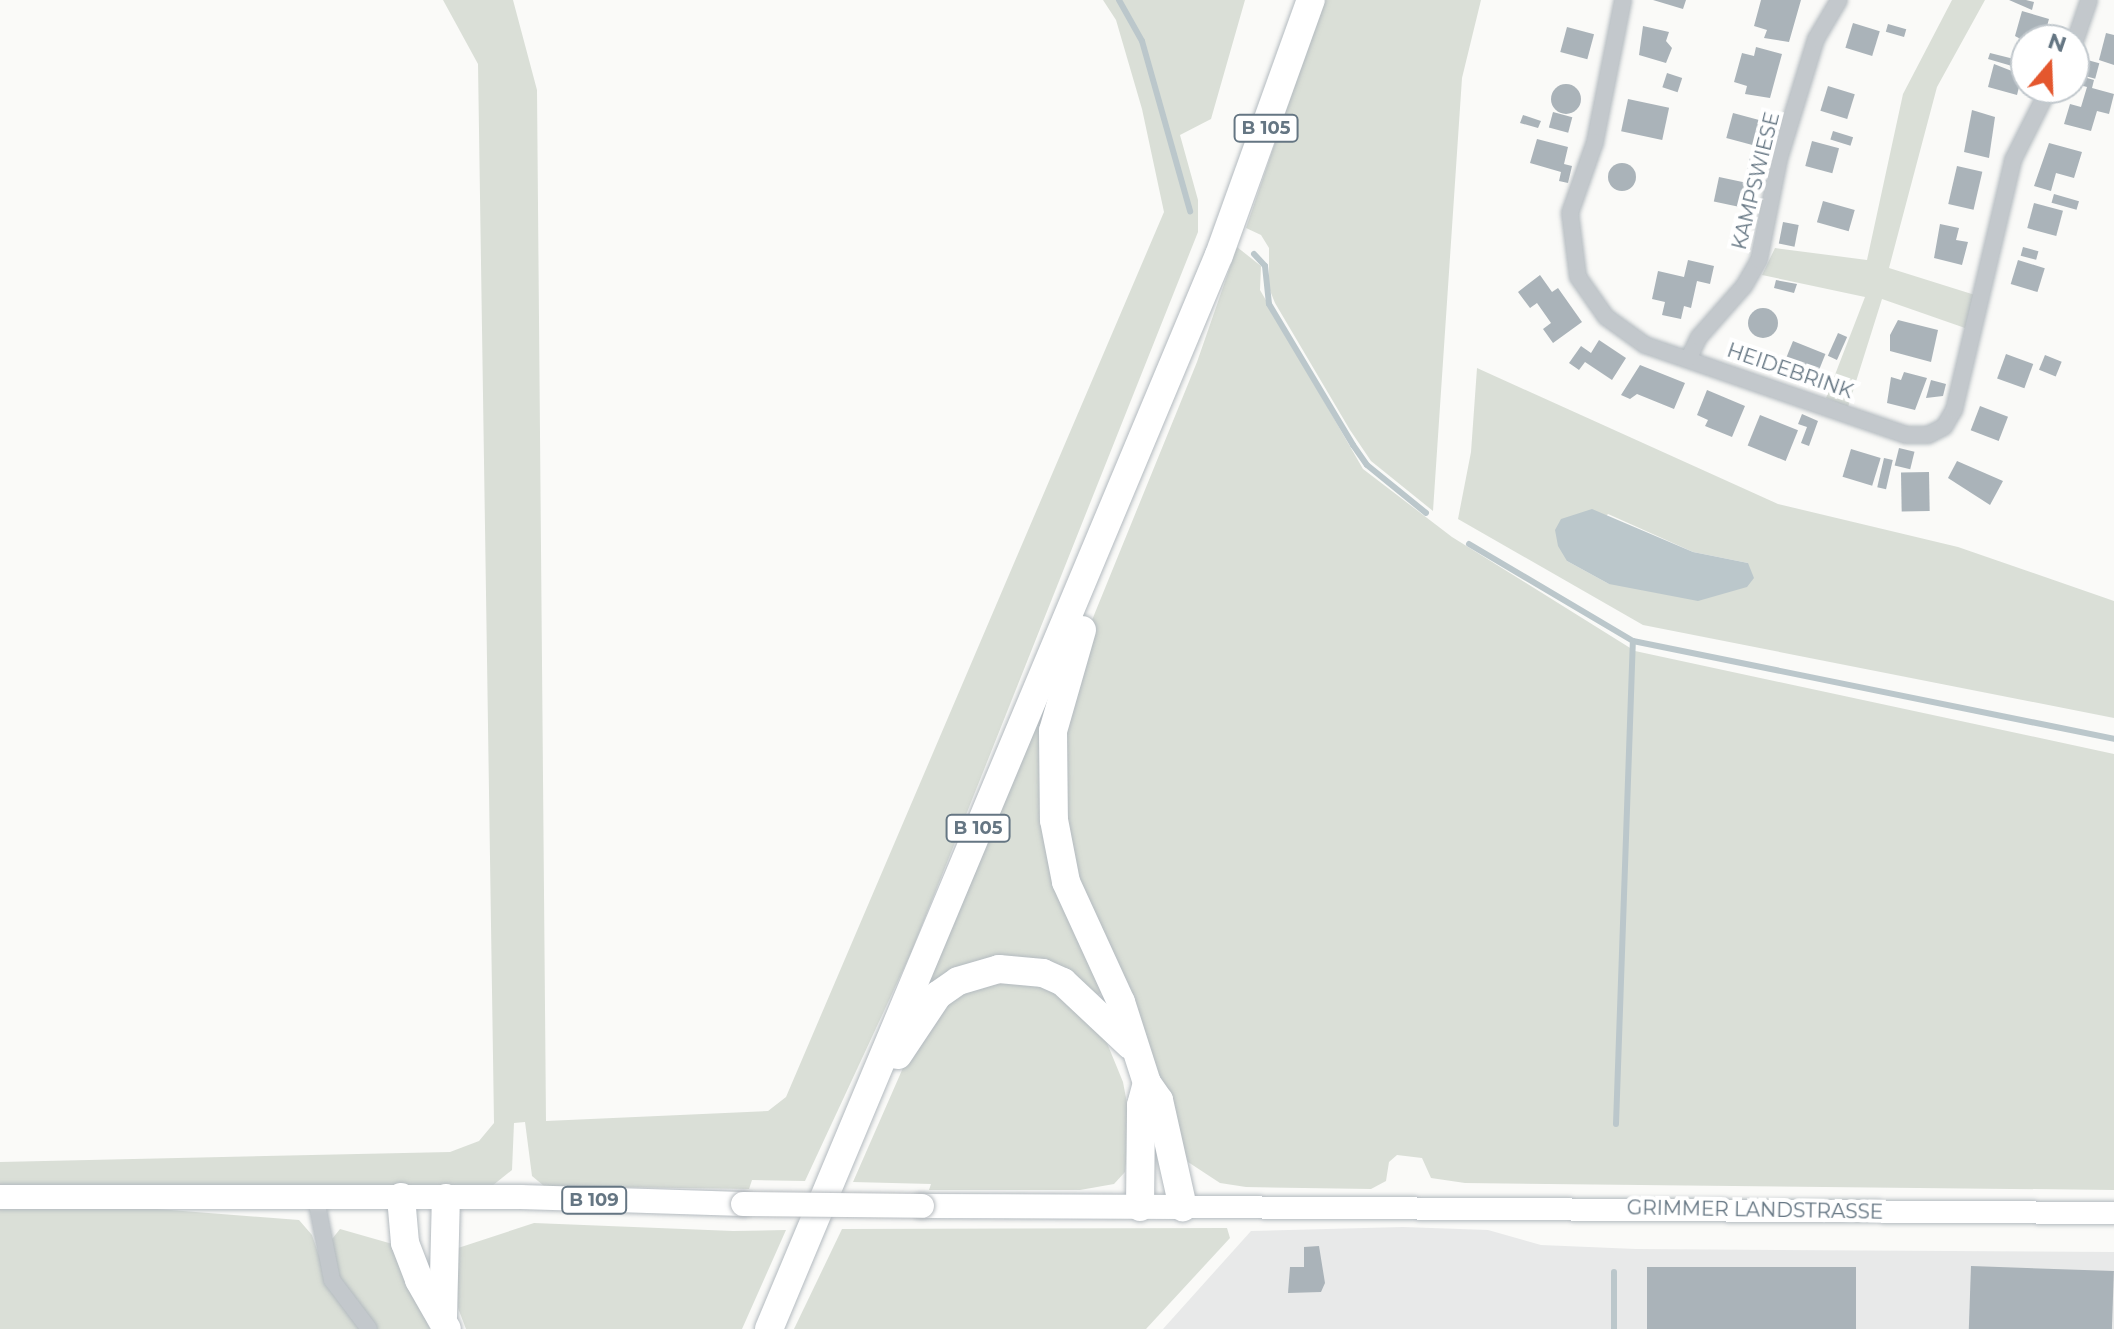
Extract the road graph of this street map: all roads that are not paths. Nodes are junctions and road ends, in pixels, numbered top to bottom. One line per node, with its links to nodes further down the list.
1 (1311, 0): 8 (highway, B 105)
2 (1623, 0): 7 (street, HEIDEBRINK)
3 (1839, 0): 7 (street, KAMPSWIESE)
4 (2089, 0): 5 (street)
5 (2081, 24)
6 (2041, 104): 7 (street, HEIDEBRINK)
7 (1689, 358)
8 (1112, 515): 9 (highway); 11 (highway, B 105)
9 (1133, 1049): 10 (highway); 11 (highway)
10 (1147, 1083): 16 (highway); 17 (highway)
11 (845, 1143): 19 (highway)
12 (0, 1197): 15 (main road, B 109)
13 (401, 1197): 14 (main road, B 109); 15 (main road, B 109); 20 (highway)
14 (446, 1198): 16 (main road, B 109, bridge); 20 (highway)
15 (316, 1199): 21 (street)
16 (1140, 1207): 17 (main road, B 109)
17 (1183, 1207): 18 (main road, GRIMMER LANDSTRASSE)
18 (2114, 1213)
19 (771, 1320)
20 (445, 1323)
21 (369, 1329)

